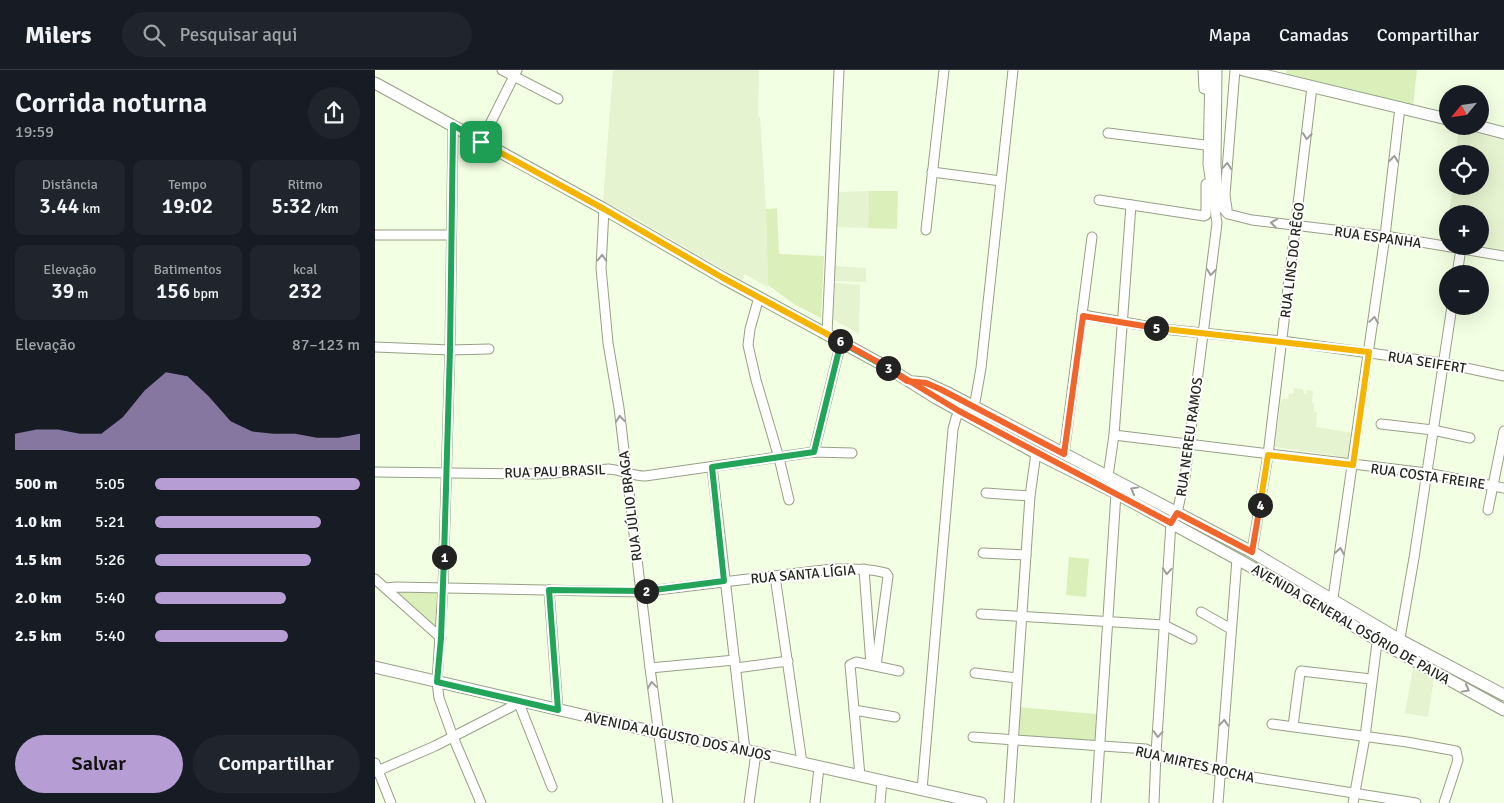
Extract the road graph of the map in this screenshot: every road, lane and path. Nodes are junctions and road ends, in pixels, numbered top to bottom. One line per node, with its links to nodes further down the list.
1 (503, 70): 10 (street)
2 (839, 70): 45 (street)
3 (944, 70): 23 (street)
4 (1013, 70): 24 (street)
5 (1203, 70): 21 (street)
6 (1210, 70): 22 (street, RUA NEREU RAMOS)
7 (1217, 70): 22 (street, RUA NEREU RAMOS)
8 (1235, 70): 28 (street, one-way to 8)
9 (1243, 70): 12 (main road)
10 (515, 73): 13 (street); 20 (street)
11 (375, 83): 16 (main road, AVENIDA GENERAL OSÓRIO DE PAIVA)
12 (1313, 87): 14 (main road); 31 (street, RUA LINS DO RÊGO, one-way to 31)
13 (558, 99)
14 (1400, 107): 15 (main road); 36 (street, one-way to 14)
15 (1439, 117)
16 (453, 125): 20 (main road, AVENIDA GENERAL OSÓRIO DE PAIVA); 34 (street)
17 (1489, 129): 19 (main road)
18 (1108, 133): 21 (street)
19 (1504, 133)
20 (481, 142): 27 (main road, AVENIDA GENERAL OSÓRIO DE PAIVA)
21 (1205, 145): 26 (street)
22 (1212, 165): 28 (street, RUA NEREU RAMOS); 30 (street, RUA NEREU RAMOS)
23 (932, 172): 24 (street); 32 (street)
24 (1001, 181): 55 (street)
25 (1099, 200): 26 (street)
26 (1131, 205): 43 (street)
27 (604, 209): 40 (main road, AVENIDA GENERAL OSÓRIO DE PAIVA); 74 (street, RUA JÚLIO BRAGA, one-way to 27)
28 (1228, 214): 29 (street, RUA ESPANHA)
29 (1252, 220): 30 (street, RUA ESPANHA); 31 (street, RUA ESPANHA, one-way to 29)
30 (1217, 223): 44 (street, RUA NEREU RAMOS, one-way to 44)
31 (1296, 226): 36 (street, RUA ESPANHA); 46 (street, RUA LINS DO RÊGO)
32 (926, 230)
33 (375, 235): 34 (street)
34 (451, 236): 50 (street)
35 (1092, 236): 42 (street)
36 (1385, 236): 37 (street, RUA ESPANHA); 51 (street, one-way to 36)
37 (1439, 245)
38 (1489, 254): 39 (street, RUA ESPANHA)
39 (1504, 256)
40 (759, 298): 45 (main road, AVENIDA GENERAL OSÓRIO DE PAIVA); 68 (street)
41 (1451, 315): 52 (street)
42 (1083, 316): 43 (street, RUA SEIFERT); 66 (street)
43 (1122, 323): 44 (street, RUA SEIFERT); 60 (street)
44 (1203, 332): 46 (street, RUA SEIFERT); 62 (street, RUA NEREU RAMOS)
45 (827, 334): 47 (main road, AVENIDA GENERAL OSÓRIO DE PAIVA)
46 (1282, 341): 51 (street, RUA SEIFERT); 67 (street, RUA LINS DO RÊGO)
47 (841, 342): 54 (main road, AVENIDA GENERAL OSÓRIO DE PAIVA); 63 (street)
48 (375, 347): 50 (street)
49 (489, 349): 50 (street)
50 (450, 350): 72 (street)
51 (1369, 352): 52 (street, RUA SEIFERT); 69 (street)
52 (1443, 362): 53 (street, RUA SEIFERT); 58 (street)
53 (1504, 376)
54 (907, 381): 55 (main road, AVENIDA GENERAL OSÓRIO DE PAIVA); 56 (main road, AVENIDA GENERAL OSÓRIO DE PAIVA)
55 (974, 408): 66 (main road, AVENIDA GENERAL OSÓRIO DE PAIVA)
56 (959, 411): 65 (main road, AVENIDA GENERAL OSÓRIO DE PAIVA); 147 (street)
57 (1381, 424): 58 (street)
58 (1433, 430): 61 (street); 73 (street)
59 (1504, 431): 76 (street)
60 (1114, 435): 62 (street, RUA COSTA FREIRE); 75 (street)
61 (1470, 438)
62 (1189, 445): 67 (street, RUA COSTA FREIRE); 83 (street, RUA NEREU RAMOS)
63 (814, 452): 64 (street, RUA PAU BRASIL); 68 (street, RUA PAU BRASIL)
64 (852, 453)
65 (1036, 453): 78 (main road, AVENIDA GENERAL OSÓRIO DE PAIVA); 80 (street)
66 (1064, 454): 75 (main road, AVENIDA GENERAL OSÓRIO DE PAIVA)
67 (1268, 455): 69 (street, RUA COSTA FREIRE); 84 (street, RUA LINS DO RÊGO)
68 (779, 458): 70 (street, RUA PAU BRASIL); 81 (street)
69 (1353, 465): 73 (street, RUA COSTA FREIRE); 96 (street, one-way to 69)
70 (712, 467): 74 (street, RUA PAU BRASIL); 91 (street)
71 (375, 472): 72 (street, RUA PAU BRASIL)
72 (446, 473): 74 (street, RUA PAU BRASIL); 93 (street)
73 (1427, 473): 76 (street, RUA COSTA FREIRE); 110 (street)
74 (626, 474): 95 (street, RUA JÚLIO BRAGA)
75 (1108, 476): 83 (main road, AVENIDA GENERAL OSÓRIO DE PAIVA, one-way to 75)
76 (1492, 485): 77 (street, RUA COSTA FREIRE); 82 (street)
77 (1504, 488)
78 (1116, 493): 83 (main road, AVENIDA GENERAL OSÓRIO DE PAIVA); 103 (street)
79 (986, 494): 80 (street)
80 (1030, 496): 86 (street)
81 (789, 500)
82 (1488, 510)
83 (1174, 518): 84 (main road, AVENIDA GENERAL OSÓRIO DE PAIVA); 87 (main road, AVENIDA GENERAL OSÓRIO DE PAIVA); 104 (street, RUA NEREU RAMOS, one-way to 104)
84 (1252, 552): 96 (main road, AVENIDA GENERAL OSÓRIO DE PAIVA)
85 (983, 553): 86 (street)
86 (1026, 555): 102 (street)
87 (1237, 559): 100 (main road, AVENIDA GENERAL OSÓRIO DE PAIVA); 106 (street)
88 (864, 569): 89 (street, RUA SANTA LÍGIA); 97 (street); 98 (street, RUA SANTA LÍGIA)
89 (775, 576): 91 (street, RUA SANTA LÍGIA); 112 (street)
90 (375, 579): 92 (street)
91 (724, 581): 95 (street, RUA SANTA LÍGIA); 113 (street)
92 (386, 588): 93 (street, RUA SANTA LÍGIA); 107 (street)
93 (443, 588): 94 (street, RUA SANTA LÍGIA); 107 (street)
94 (549, 590): 95 (street, RUA SANTA LÍGIA); 126 (street)
95 (640, 592): 117 (street, RUA JÚLIO BRAGA)
96 (1333, 599): 100 (street); 105 (main road, AVENIDA GENERAL OSÓRIO DE PAIVA)
97 (867, 605): 98 (street); 114 (street)
98 (883, 607): 114 (street, RUA SANTA LÍGIA)
99 (1201, 612): 106 (street)
100 (1331, 612): 109 (main road, AVENIDA GENERAL OSÓRIO DE PAIVA)
101 (981, 614): 102 (street)
102 (1021, 617): 103 (street); 120 (street)
103 (1107, 623): 104 (street); 137 (street)
104 (1164, 625): 108 (street); 139 (street, RUA NEREU RAMOS, one-way to 139)
105 (1379, 627): 109 (street); 110 (main road, AVENIDA GENERAL OSÓRIO DE PAIVA)
106 (1231, 629): 143 (street, one-way to 106)
107 (441, 638): 123 (street)
108 (1192, 639)
109 (1377, 640): 111 (main road, AVENIDA GENERAL OSÓRIO DE PAIVA); 122 (street)
110 (1400, 640): 111 (street); 115 (main road, AVENIDA GENERAL OSÓRIO DE PAIVA)
111 (1397, 652): 121 (main road, AVENIDA GENERAL OSÓRIO DE PAIVA)
112 (788, 661): 113 (street); 140 (street)
113 (735, 664): 117 (street); 138 (street)
114 (873, 665): 118 (street); 127 (street)
115 (1450, 666): 121 (main road); 124 (main road, AVENIDA GENERAL OSÓRIO DE PAIVA)
116 (375, 667): 123 (main road, AVENIDA AUGUSTO DOS ANJOS)
117 (650, 668): 132 (street, RUA JÚLIO BRAGA, one-way to 117)
118 (899, 671)
119 (975, 673): 120 (street)
120 (1017, 678): 136 (street)
121 (1445, 678): 128 (main road, AVENIDA GENERAL OSÓRIO DE PAIVA, one-way to 128)
122 (1371, 679): 131 (street); 135 (street)
123 (437, 682): 125 (main road, AVENIDA AUGUSTO DOS ANJOS); 133 (street)
124 (1504, 695)
125 (518, 701): 126 (main road, AVENIDA AUGUSTO DOS ANJOS); 133 (street); 146 (street)
126 (558, 710): 132 (main road, AVENIDA AUGUSTO DOS ANJOS)
127 (854, 710): 129 (street); 144 (street)
128 (1504, 710)
129 (895, 717)
130 (1272, 724): 131 (street)
131 (1293, 726): 135 (street)
132 (660, 733): 138 (main road, AVENIDA AUGUSTO DOS ANJOS); 152 (street, RUA JÚLIO BRAGA)
133 (453, 737): 142 (street); 151 (street)
134 (973, 737): 136 (street, RUA MIRTES ROCHA)
135 (1365, 737): 148 (street); 162 (street)
136 (1013, 740): 137 (street, RUA MIRTES ROCHA); 157 (street)
137 (1100, 746): 139 (street, RUA MIRTES ROCHA); 158 (street)
138 (751, 751): 140 (main road, AVENIDA AUGUSTO DOS ANJOS); 153 (street)
139 (1156, 753): 143 (street, RUA MIRTES ROCHA); 159 (street, RUA NEREU RAMOS)
140 (802, 763): 141 (main road, AVENIDA AUGUSTO DOS ANJOS)
141 (819, 768): 144 (main road, AVENIDA AUGUSTO DOS ANJOS); 154 (street)
142 (376, 769): 150 (street)
143 (1221, 772): 148 (street, RUA MIRTES ROCHA); 160 (street)
144 (860, 776): 145 (main road, AVENIDA AUGUSTO DOS ANJOS)
145 (882, 781): 147 (main road, AVENIDA AUGUSTO DOS ANJOS); 155 (street)
146 (552, 787)
147 (922, 790): 149 (main road, AVENIDA AUGUSTO DOS ANJOS)
148 (1354, 798): 161 (street, RUA MIRTES ROCHA)
149 (948, 799): 156 (main road, AVENIDA AUGUSTO DOS ANJOS)
150 (391, 803)
151 (481, 803)
152 (668, 803)
153 (749, 803)
154 (815, 803)
155 (880, 803)
156 (981, 803)
157 (1009, 803)
158 (1096, 803)
159 (1154, 803)
160 (1218, 803)
161 (1416, 803)
162 (1444, 803)

